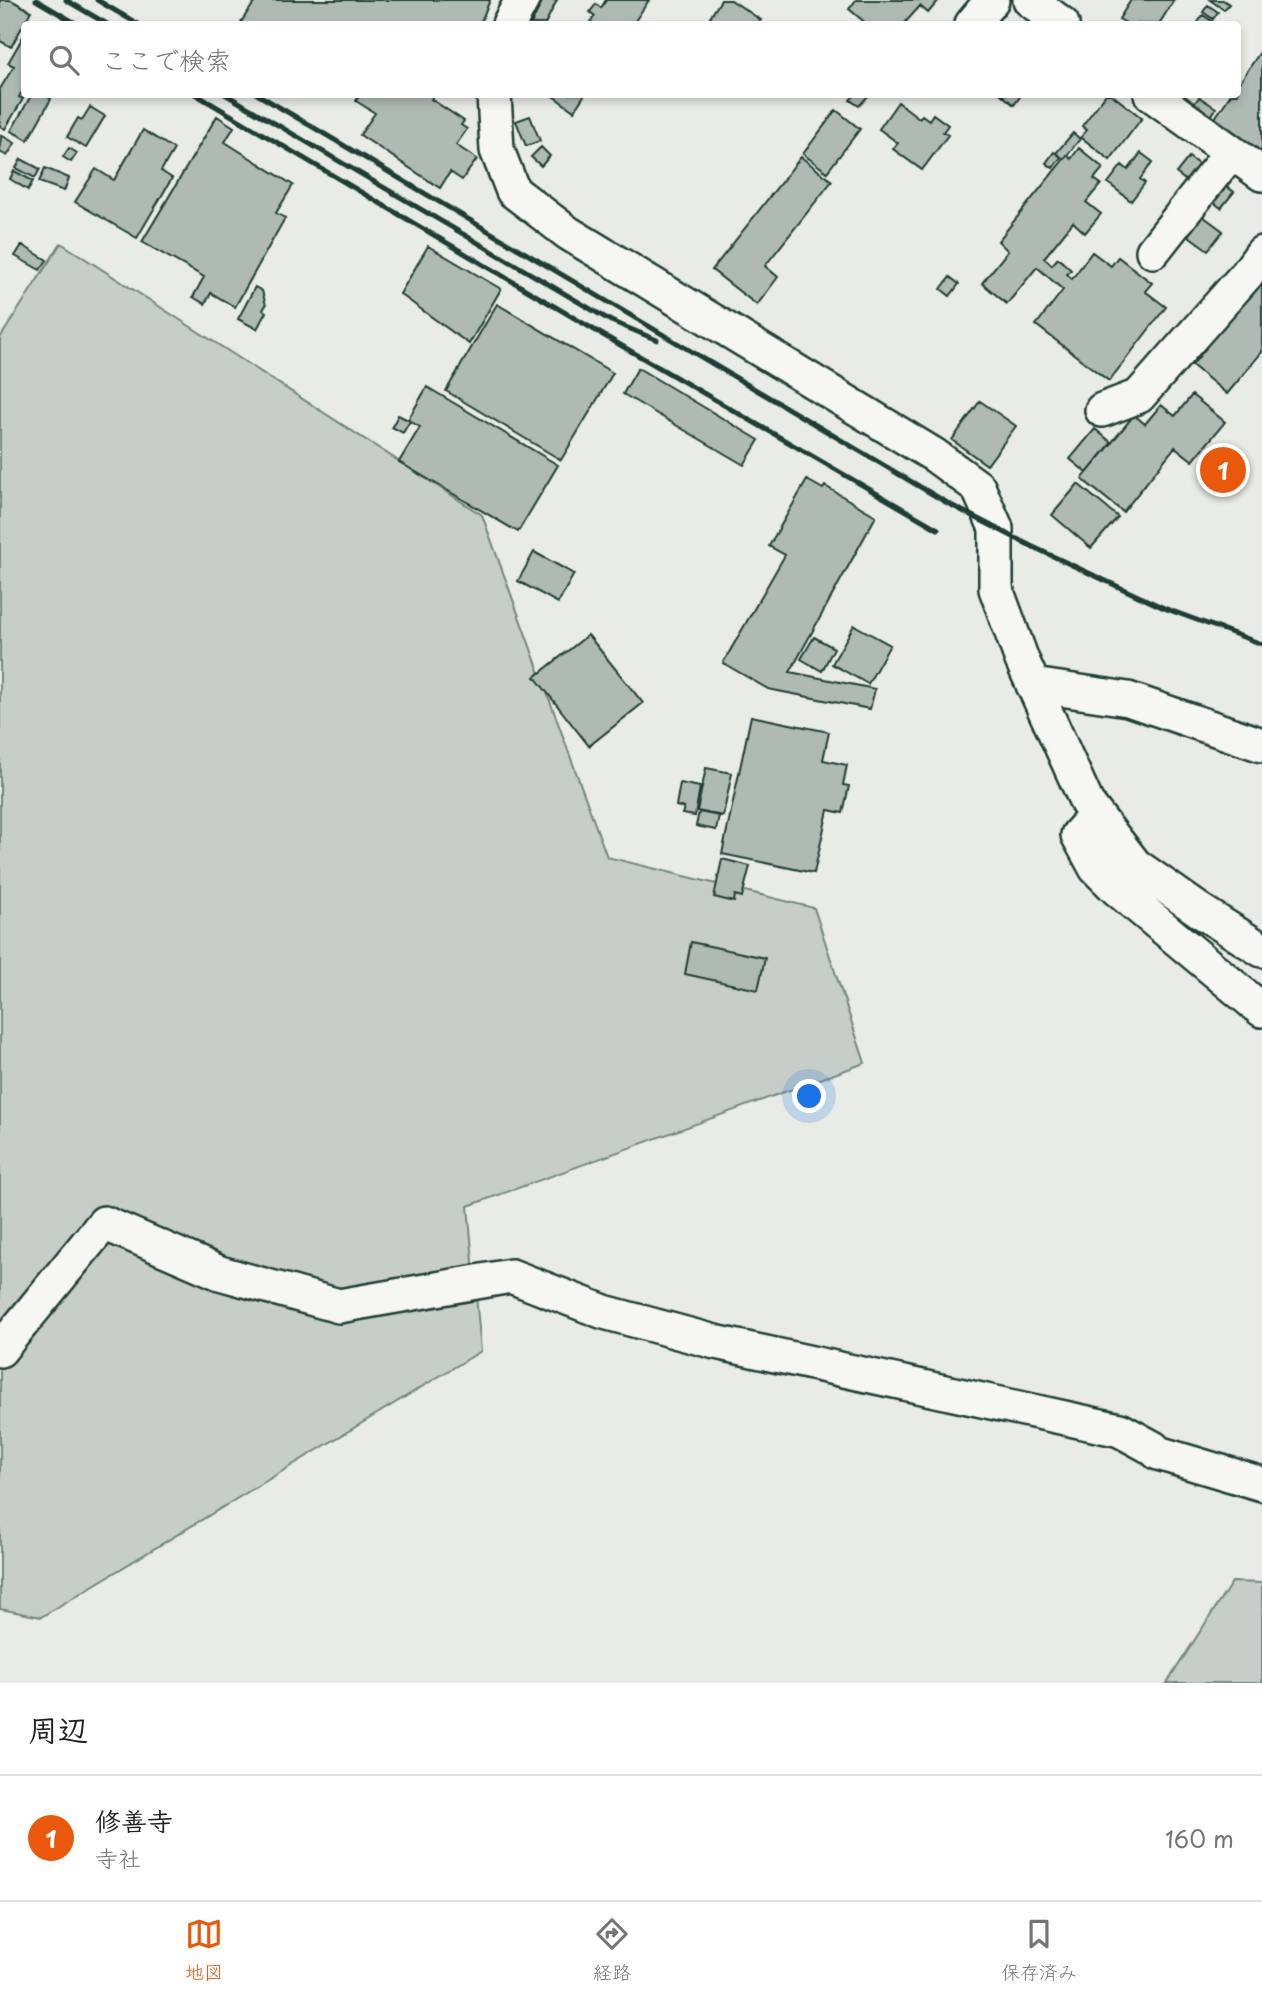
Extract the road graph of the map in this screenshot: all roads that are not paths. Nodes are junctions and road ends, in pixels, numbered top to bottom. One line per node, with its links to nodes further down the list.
1 (522, 0): 4 (street)
2 (992, 0): 5 (street)
3 (1030, 0): 6 (street)
4 (511, 21)
5 (974, 21)
6 (1058, 21)
7 (494, 98): 14 (street)
8 (1157, 98): 9 (street)
9 (1231, 152): 10 (street); 11 (street)
10 (1262, 174)
11 (1153, 251)
12 (1262, 253): 13 (street)
13 (1102, 410)
14 (1033, 685): 15 (street); 16 (street)
15 (1262, 746)
16 (1096, 815): 17 (street); 18 (street)
17 (1262, 950)
18 (1262, 1010)
19 (0, 1350): 20 (street)
20 (1262, 1484)

